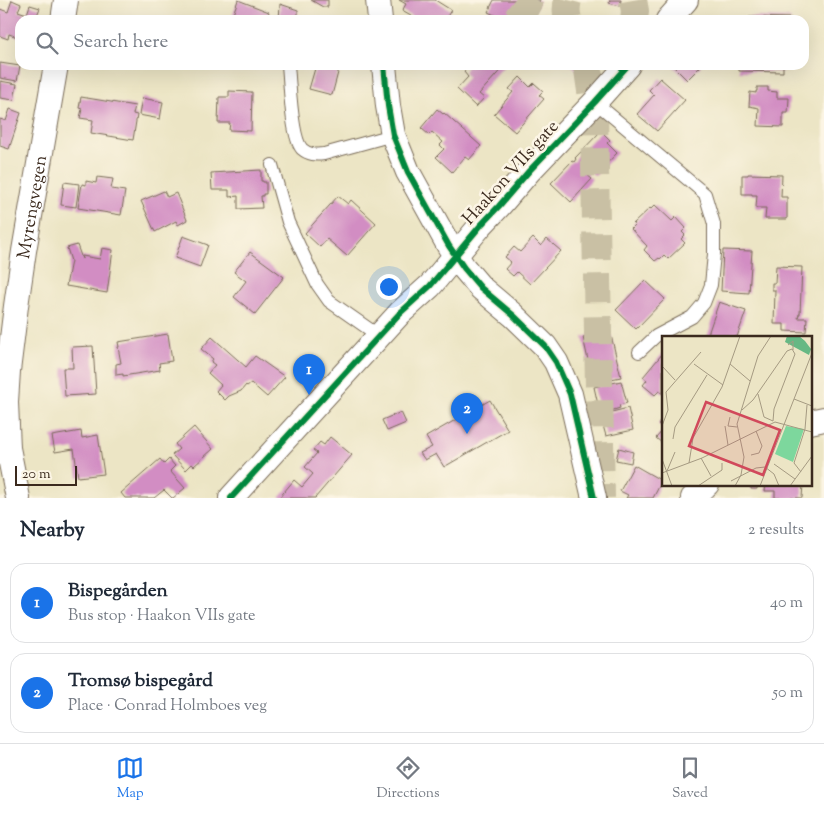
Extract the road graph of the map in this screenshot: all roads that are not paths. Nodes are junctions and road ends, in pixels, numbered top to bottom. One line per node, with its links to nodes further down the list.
1 (66, 0): 4 (street)
2 (378, 0): 5 (street)
3 (686, 0): 6 (street)
4 (64, 15)
5 (380, 15)
6 (672, 15)
7 (55, 70): 18 (street, Myrengvegen)
8 (289, 70): 12 (lane)
9 (384, 70): 12 (street)
10 (624, 70): 11 (street, Haakon VIIs gate)
11 (595, 102): 14 (street, Haakon VIIs gate); 16 (lane)
12 (393, 135): 14 (street)
13 (272, 165): 15 (lane)
14 (456, 256): 15 (street, Haakon VIIs gate); 20 (street)
15 (379, 336): 19 (street, Haakon VIIs gate)
16 (639, 352)
17 (705, 486): 21 (street)
18 (18, 498)
19 (231, 498)
20 (594, 498)
21 (693, 498)

